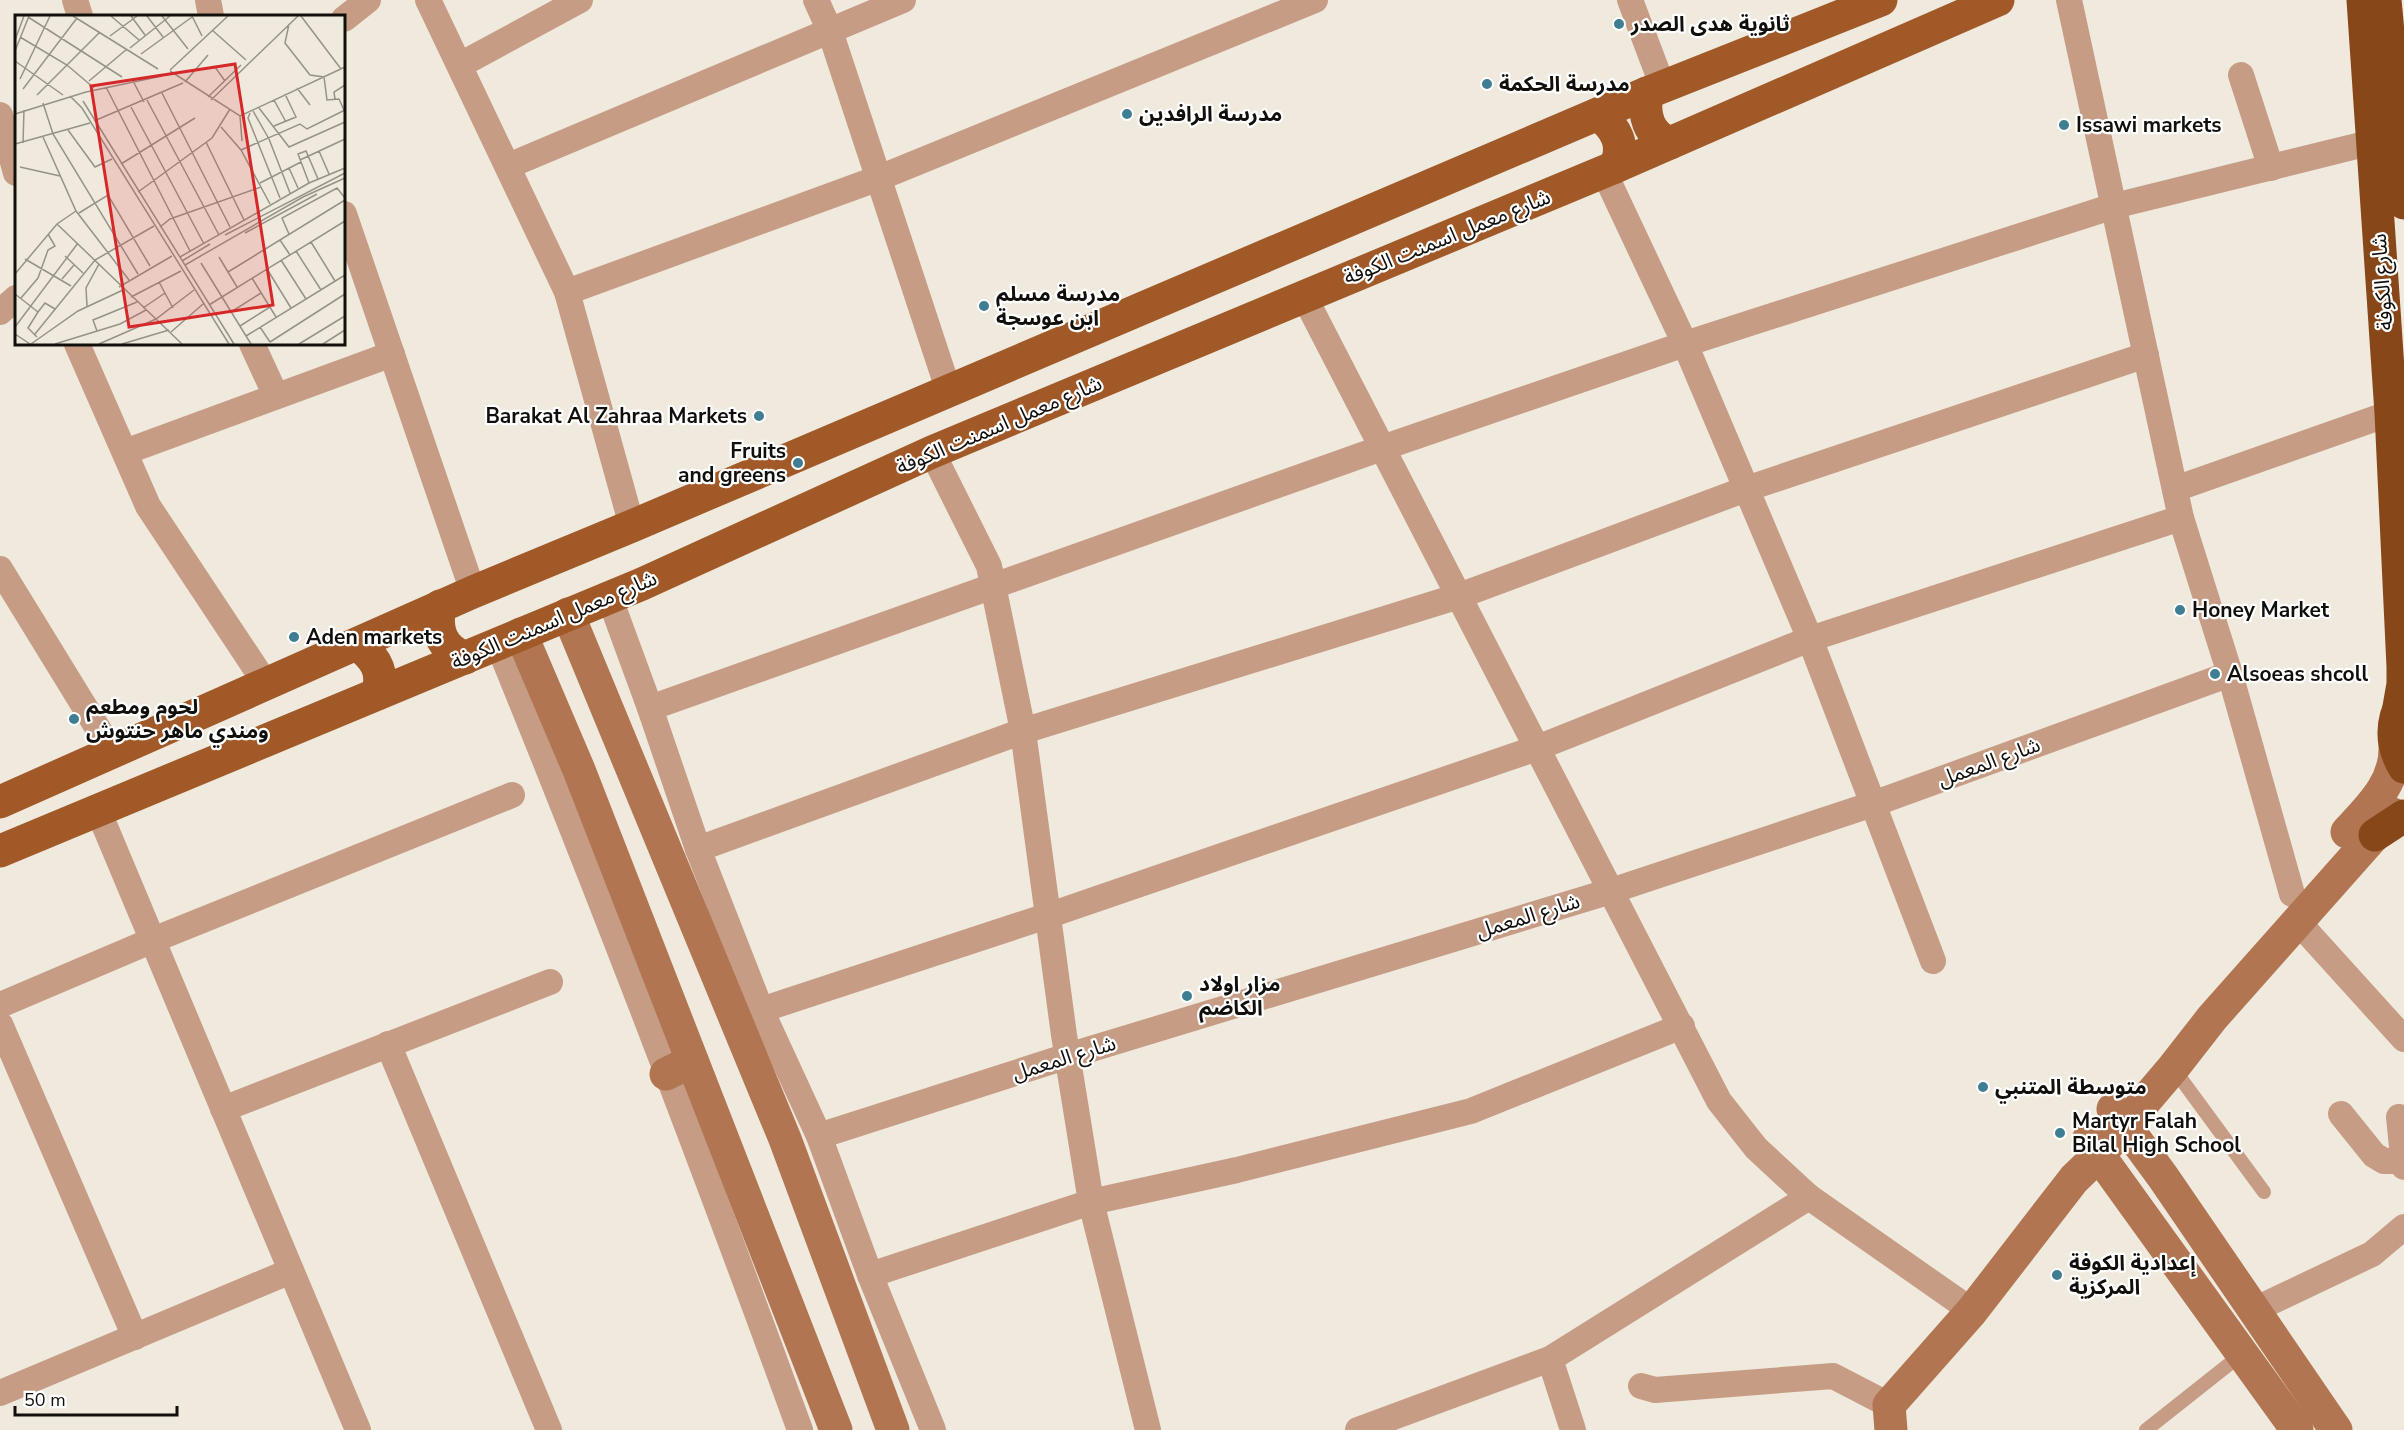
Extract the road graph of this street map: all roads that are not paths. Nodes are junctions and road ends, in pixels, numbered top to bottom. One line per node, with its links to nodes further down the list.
1 (75, 0): 14 (street)
2 (207, 0): 15 (street)
3 (368, 0): 17 (street)
4 (428, 0): 19 (street)
5 (580, 0): 19 (street)
6 (816, 0): 18 (street)
7 (903, 0): 18 (street)
8 (1315, 0): 30 (street)
9 (1630, 0): 21 (street)
10 (1881, 0): 21 (main road)
11 (1998, 0): 25 (main road, شارع معمل اسمنت الكوفة)
12 (2069, 0): 32 (street)
13 (2363, 0): 24 (highway, شارع الكوفة)
14 (81, 15)
15 (211, 15)
16 (2392, 17): 31 (highway)
17 (345, 18)
18 (830, 31): 26 (street); 30 (street)
19 (460, 65): 26 (street)
20 (2241, 75): 27 (street)
21 (1655, 90): 22 (main road); 25 (main road)
22 (1598, 114): 29 (main road); 43 (main road)
23 (0, 115): 28 (street)
24 (2373, 142): 27 (street); 45 (highway, شارع الكوفة)
25 (1671, 143): 29 (main road, شارع معمل اسمنت الكوفة)
26 (508, 166): 34 (street)
27 (2271, 168): 32 (street)
28 (15, 169)
29 (1610, 170): 35 (main road, شارع معمل اسمنت الكوفة); 38 (street)
30 (879, 178): 34 (street); 43 (street)
31 (2404, 203)
32 (2114, 206): 38 (street); 42 (street)
33 (345, 217): 41 (street)
34 (567, 292): 52 (street)
35 (1304, 296): 46 (street); 48 (main road, شارع معمل اسمنت الكوفة)
36 (15, 299): 37 (street)
37 (0, 312)
38 (1685, 344): 46 (street); 49 (street)
39 (76, 345): 47 (street)
40 (252, 345): 44 (street)
41 (392, 354): 44 (street); 55 (street)
42 (2146, 355): 49 (street); 50 (street)
43 (950, 392): 52 (main road)
44 (276, 396): 47 (street)
45 (2391, 413): 50 (street); 69 (highway, شارع الكوفة)
46 (1382, 448): 54 (street); 57 (street)
47 (125, 452): 66 (street)
48 (932, 452): 54 (street); 56 (main road, شارع معمل اسمنت الكوفة)
49 (1746, 489): 57 (street); 61 (street)
50 (2175, 489): 51 (street)
51 (2181, 518): 61 (street); 65 (street)
52 (632, 526): 55 (main road)
53 (0, 568): 73 (street)
54 (993, 585): 70 (street); 71 (street)
55 (473, 592): 58 (main road)
56 (609, 596): 59 (main road, شارع معمل اسمنت الكوفة); 70 (street)
57 (1459, 596): 71 (street); 72 (street)
58 (440, 606): 62 (main road); 63 (main road)
59 (568, 614): 60 (main road, شارع معمل اسمنت الكوفة); 64 (street)
60 (510, 639): 63 (main road, شارع معمل اسمنت الكوفة); 67 (street); 97 (street)
61 (1810, 639): 72 (street); 77 (street)
62 (357, 644): 66 (main road); 68 (main road)
63 (465, 658): 68 (main road, شارع معمل اسمنت الكوفة)
64 (590, 669): 67 (street); 91 (street)
65 (2230, 674): 77 (street, شارع المعمل); 85 (street)
66 (266, 684): 73 (main road)
67 (546, 692): 97 (street)
68 (377, 694): 79 (main road, شارع معمل اسمنت الكوفة)
69 (2401, 703): 74 (highway, شارع الكوفة)
70 (650, 708): 82 (street)
71 (1023, 731): 82 (street); 86 (street)
72 (1537, 748): 84 (street); 86 (street)
73 (113, 753): 76 (main road)
74 (2399, 757): 85 (street)
75 (512, 795): 87 (street)
76 (0, 802)
77 (1874, 804): 84 (street, شارع المعمل); 88 (street)
78 (2404, 804): 81 (street)
79 (98, 810): 83 (main road, شارع معمل اسمنت الكوفة); 87 (street)
80 (2404, 816): 81 (highway)
81 (2375, 836): 85 (street)
82 (698, 849): 91 (street)
83 (0, 851)
84 (1611, 891): 93 (street); 96 (street, شارع المعمل)
85 (2295, 908): 94 (street); 98 (street); 101 (street)
86 (1047, 916): 91 (street); 96 (street)
87 (153, 940): 90 (street); 99 (street)
88 (1933, 961)
89 (550, 982): 95 (street)
90 (0, 1005)
91 (755, 1021): 103 (street); 125 (street)
92 (0, 1024): 115 (street)
93 (1682, 1026): 108 (street); 109 (street)
94 (2404, 1039)
95 (388, 1044): 99 (street); 122 (street)
96 (1068, 1056): 103 (street, شارع المعمل); 109 (street)
97 (679, 1068): 123 (street); 124 (street)
98 (2173, 1068): 101 (street); 107 (lane)
99 (224, 1109): 111 (street)
100 (2341, 1114): 105 (street)
101 (2119, 1116): 104 (street); 113 (street)
102 (2398, 1117): 105 (street)
103 (819, 1136): 112 (street)
104 (2094, 1147): 114 (street); 116 (street)
105 (2403, 1161): 106 (street)
106 (2404, 1167)
107 (2264, 1192)
108 (1809, 1197): 114 (street); 117 (street)
109 (1091, 1202): 112 (street); 127 (street)
110 (2404, 1227): 113 (street)
111 (291, 1271): 115 (street); 121 (street)
112 (870, 1275): 126 (street)
113 (2254, 1310): 132 (street)
114 (1972, 1311): 120 (street)
115 (135, 1337): 119 (street)
116 (2242, 1354): 130 (lane); 131 (street)
117 (1550, 1359): 128 (street); 129 (street)
118 (1641, 1386): 120 (street)
119 (0, 1394)
120 (1890, 1417)
121 (355, 1429)
122 (549, 1430)
123 (800, 1430)
124 (836, 1430)
125 (892, 1430)
126 (933, 1430)
127 (1148, 1430)
128 (1358, 1430)
129 (1573, 1430)
130 (2146, 1430)
131 (2297, 1430)
132 (2336, 1430)

